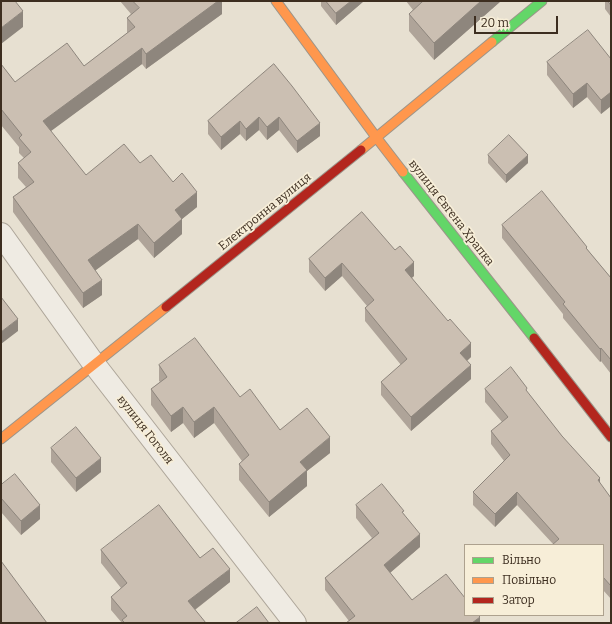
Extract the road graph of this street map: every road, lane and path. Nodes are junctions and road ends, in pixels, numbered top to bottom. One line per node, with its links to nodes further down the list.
1 (276, 1): 3 (street, вулиця Євгена Храпка)
2 (542, 1): 3 (street, Електронна вулиця)
3 (376, 137): 5 (street, Електронна вулиця); 6 (street, вулиця Євгена Храпка)
4 (1, 234): 5 (street, вулиця Гоголя)
5 (94, 364): 7 (street, Електронна вулиця); 8 (street, вулиця Гоголя)
6 (611, 437)
7 (1, 438)
8 (294, 623)

